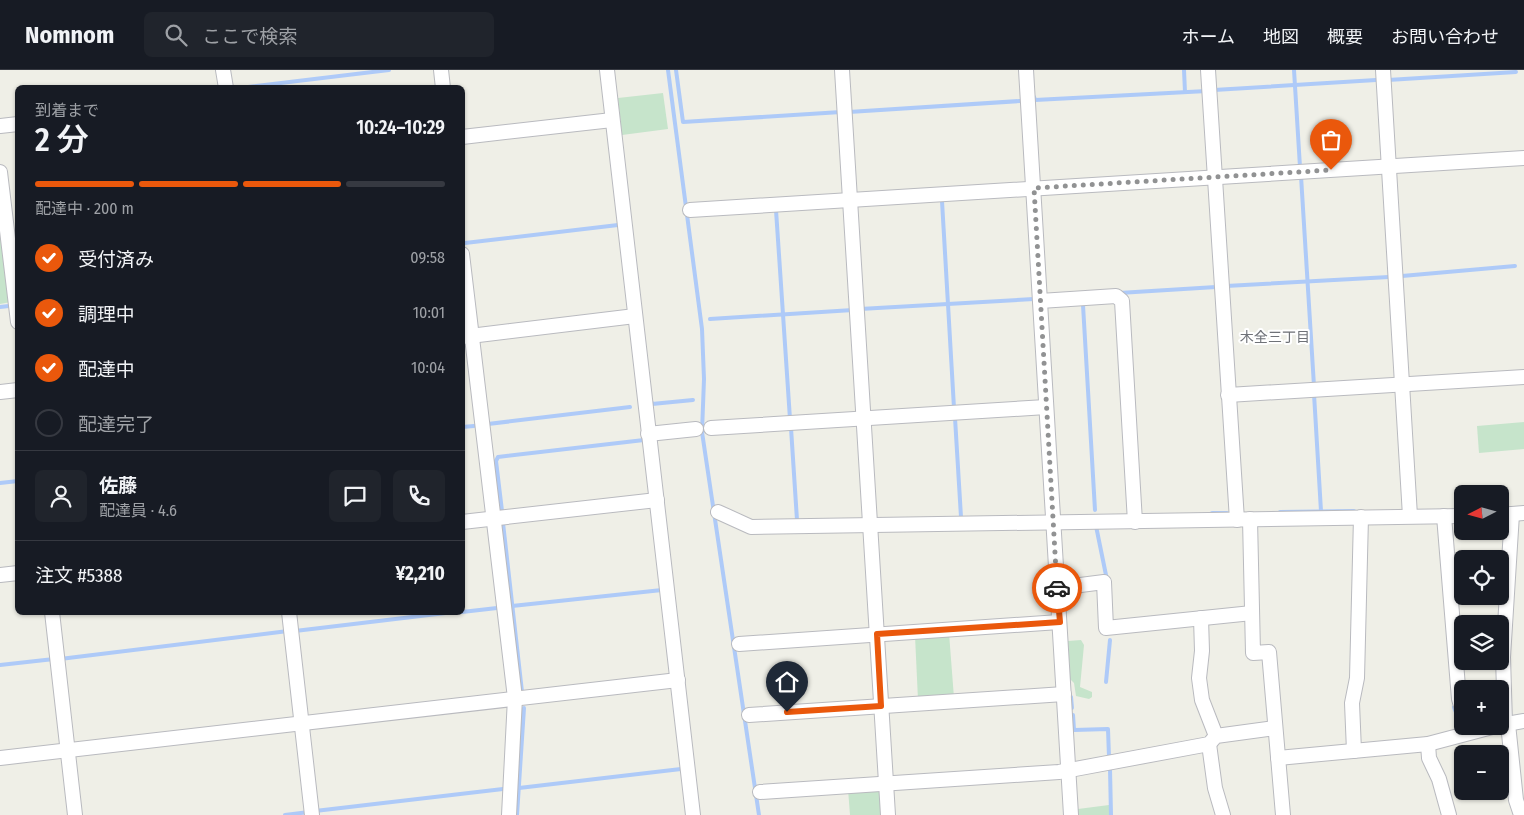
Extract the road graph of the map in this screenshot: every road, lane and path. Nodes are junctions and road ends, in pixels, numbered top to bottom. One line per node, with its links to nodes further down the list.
1 (223, 70): 8 (street)
2 (441, 70): 9 (street)
3 (607, 70): 10 (street)
4 (842, 70): 19 (street)
5 (1026, 70): 18 (street)
6 (1208, 70): 17 (street)
7 (1383, 70): 15 (street)
8 (226, 85)
9 (443, 85)
10 (612, 120): 13 (street); 25 (street)
11 (15, 124): 12 (street)
12 (0, 126)
13 (465, 137)
14 (1524, 158): 15 (street)
15 (1389, 166): 17 (street); 28 (street)
16 (0, 172): 21 (street)
17 (1215, 177): 18 (street); 31 (street)
18 (1034, 188): 19 (street); 23 (street)
19 (850, 200): 20 (street); 33 (street)
20 (690, 210)
21 (8, 220): 22 (street)
22 (15, 291)
23 (1040, 301): 32 (street); 47 (street)
24 (465, 303): 26 (street)
25 (635, 316): 26 (street); 36 (street)
26 (467, 336): 44 (street)
27 (1524, 377): 28 (street)
28 (1402, 384): 31 (street); 40 (street)
29 (15, 390): 30 (street)
30 (0, 392)
31 (1228, 395): 45 (street)
32 (1046, 407): 33 (street); 48 (street)
33 (864, 418): 34 (street); 49 (street)
34 (711, 428)
35 (696, 429): 36 (street)
36 (648, 434): 37 (street)
37 (657, 500): 44 (street); 60 (street)
38 (718, 512): 49 (street)
39 (1512, 514): 62 (street)
40 (1410, 516): 41 (street); 43 (street)
41 (1444, 516): 42 (street); 61 (street)
42 (1454, 516)
43 (1361, 517): 45 (street); 76 (street)
44 (494, 518): 46 (street); 64 (street)
45 (1243, 520): 47 (street); 53 (street)
46 (465, 522)
47 (1135, 522): 48 (street)
48 (1053, 523): 49 (street); 52 (street)
49 (870, 526): 58 (street)
50 (15, 573): 51 (street)
51 (0, 575)
52 (1057, 588): 56 (street); 57 (street)
53 (1252, 612): 56 (street); 70 (street)
54 (52, 615): 75 (street)
55 (289, 615): 68 (street)
56 (1201, 618): 73 (street)
57 (1060, 622): 58 (street); 63 (street)
58 (877, 634): 59 (street); 65 (street)
59 (739, 644)
60 (678, 680): 64 (street); 85 (street)
61 (1457, 680)
62 (1503, 680)
63 (1064, 694): 65 (street); 79 (street)
64 (515, 698): 68 (street); 84 (street)
65 (881, 706): 66 (street); 80 (street)
66 (749, 715)
67 (1524, 721): 69 (street)
68 (302, 723): 75 (street); 83 (street)
69 (1509, 724)
70 (1276, 728): 73 (street); 78 (street)
71 (1454, 734): 74 (street)
72 (1504, 735): 91 (street)
73 (1212, 740): 79 (street); 88 (street)
74 (1428, 744): 76 (street); 90 (street)
75 (68, 749): 77 (street); 82 (street)
76 (1354, 751): 78 (street)
77 (0, 758)
78 (1278, 758): 89 (street)
79 (1069, 770): 80 (street); 87 (street)
80 (886, 784): 81 (street); 86 (street)
81 (760, 792)
82 (75, 815)
83 (312, 815)
84 (510, 815)
85 (693, 815)
86 (888, 815)
87 (1072, 815)
88 (1222, 815)
89 (1283, 815)
90 (1449, 815)
91 (1521, 815)

